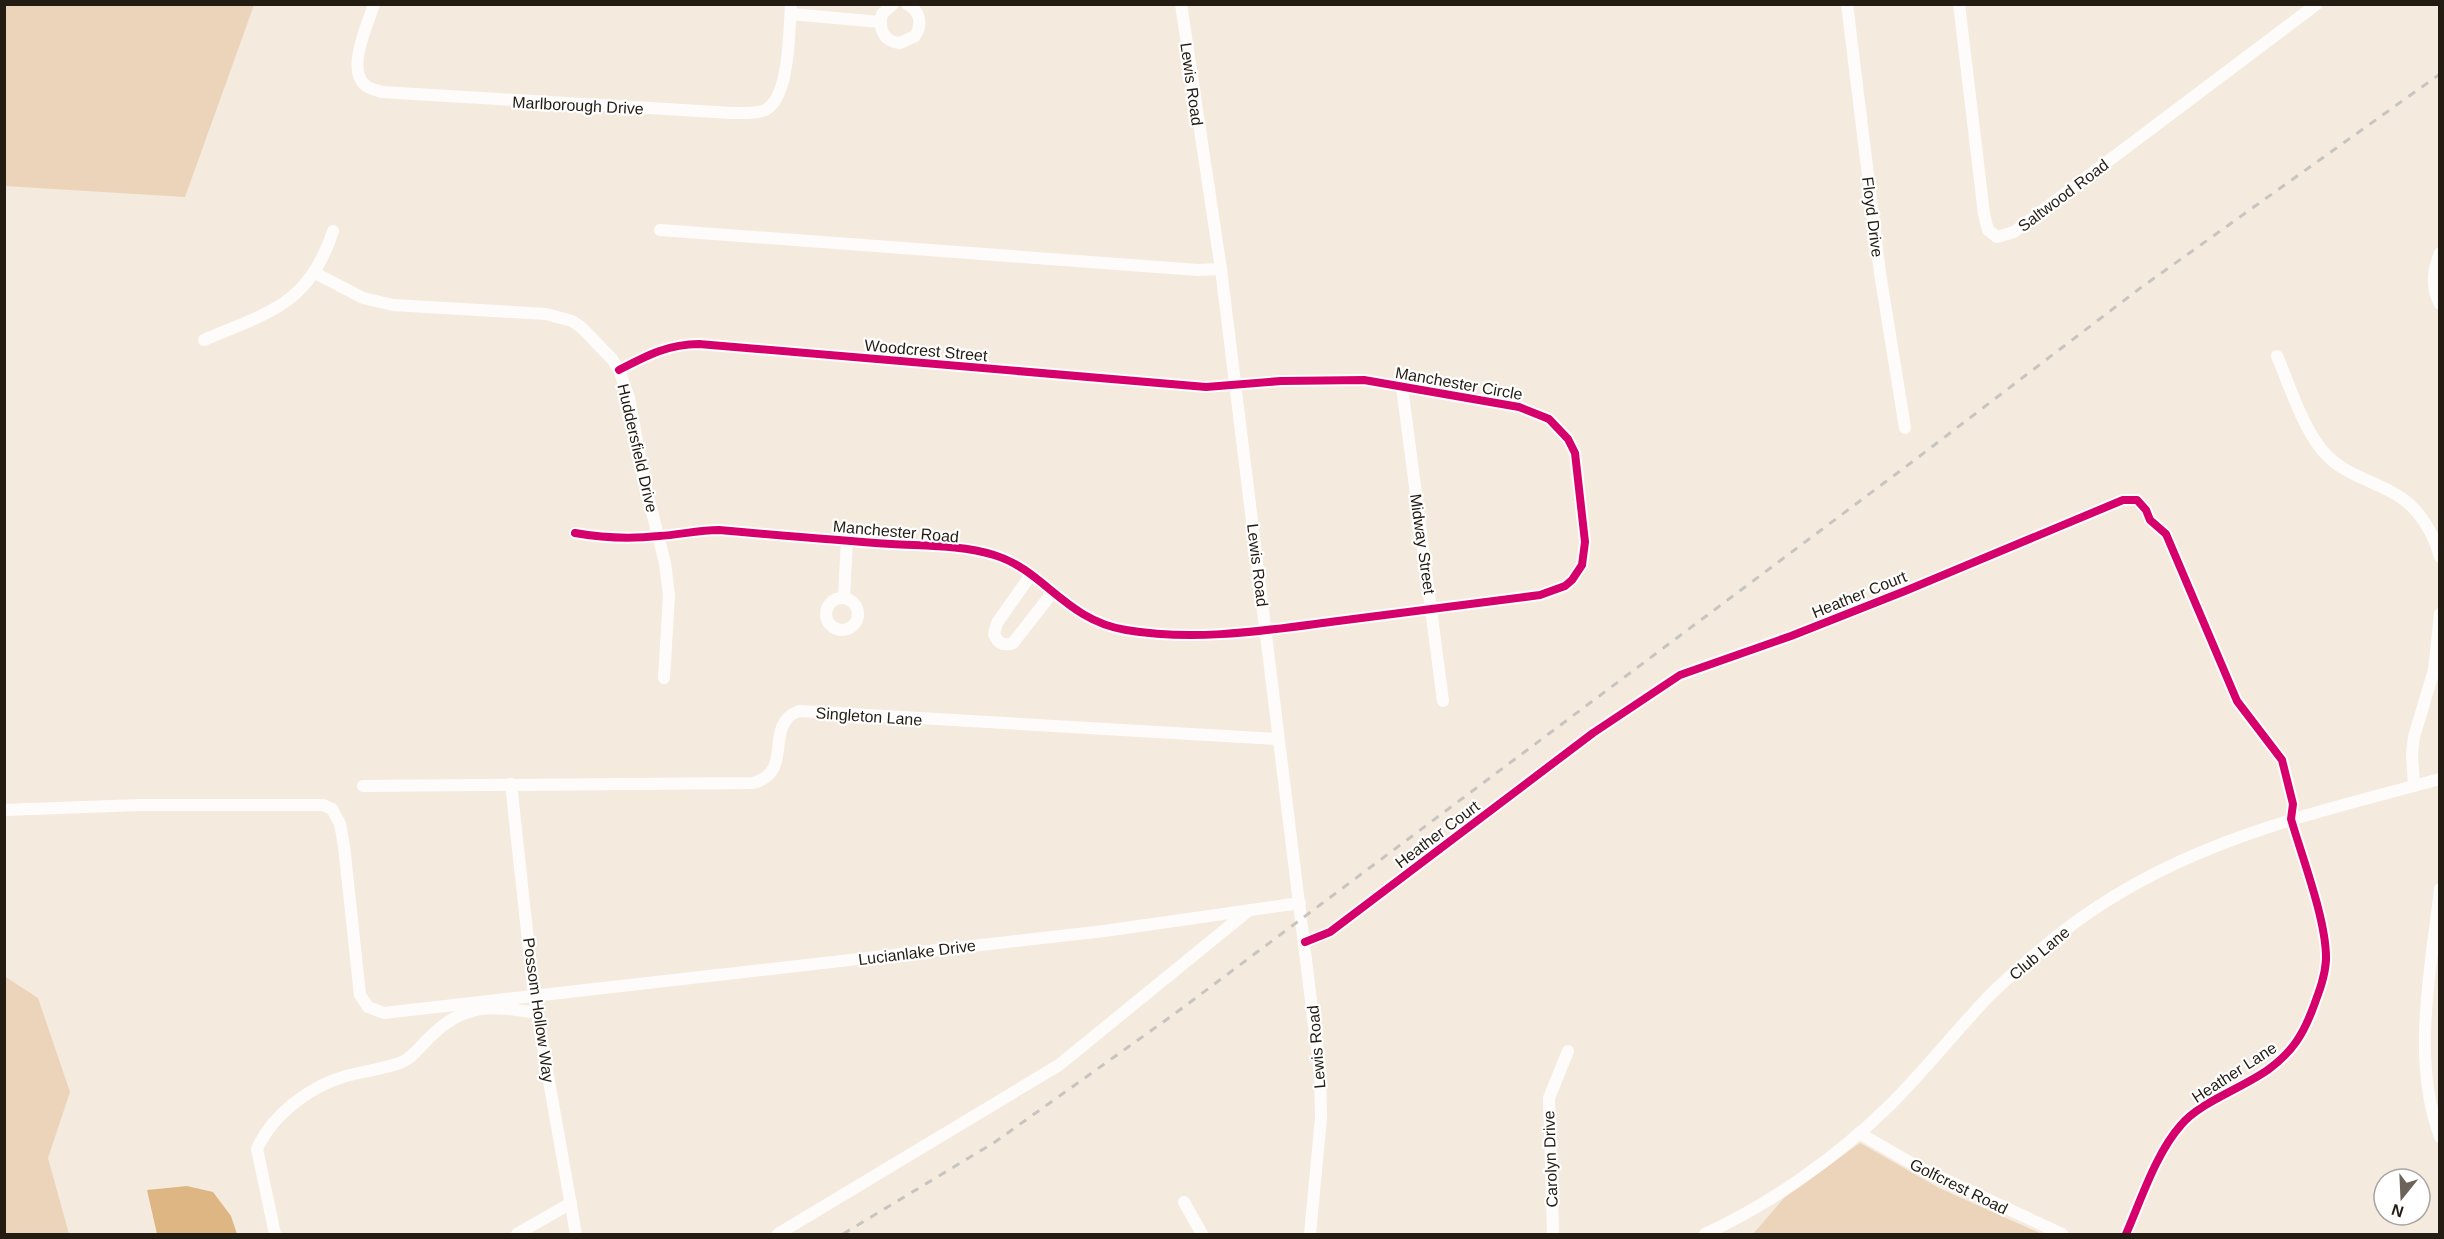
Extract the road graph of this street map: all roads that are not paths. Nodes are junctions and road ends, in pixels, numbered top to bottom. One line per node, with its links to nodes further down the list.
1 (374, 4): 8 (street, Marlborough Drive)
2 (893, 4): 9 (street)
3 (907, 4): 9 (street)
4 (1181, 4): 13 (street, Lewis Road)
5 (1847, 4): 21 (street, Floyd Drive)
6 (1959, 4): 7 (street, Saltwood Road)
7 (2317, 4)
8 (791, 9): 9 (street)
9 (880, 22)
10 (660, 230): 13 (street)
11 (333, 231): 14 (street)
12 (2439, 253): 15 (street)
13 (1221, 269): 19 (street, Lewis Road)
14 (315, 273): 16 (street); 18 (street, Huddersfield Drive)
15 (2439, 304)
16 (204, 340)
17 (2277, 356): 25 (street)
18 (619, 370): 19 (street, Woodcrest Street); 23 (street, Huddersfield Drive)
19 (1236, 386): 20 (street, Manchester Circle); 31 (street, Lewis Road)
20 (1402, 387): 29 (street, Midway Street); 29 (street, Manchester Circle)
21 (1905, 428)
22 (575, 533): 23 (street, Manchester Road)
23 (660, 536): 24 (street, Manchester Road); 32 (street, Huddersfield Drive)
24 (847, 540): 26 (street, Manchester Road); 28 (street)
25 (2439, 557)
26 (1030, 576): 27 (street, Manchester Road); 27 (street)
27 (1052, 592): 31 (street, Manchester Road)
28 (844, 598)
29 (1431, 609): 31 (street, Manchester Circle); 33 (street, Midway Street)
30 (2439, 614): 38 (street)
31 (1266, 631): 34 (street, Lewis Road)
32 (664, 678)
33 (1443, 701)
34 (1278, 739): 36 (street, Singleton Lane); 42 (street, Lewis Road)
35 (2439, 779): 38 (street, Club Lane)
36 (511, 784): 37 (street, Singleton Lane); 45 (street, Possom Hollow Way)
37 (363, 786)
38 (2414, 786): 40 (street, Club Lane)
39 (4, 810): 45 (street, Lucianlake Drive)
40 (2291, 819): 44 (street, Heather Court); 48 (street, Club Lane); 61 (street, Heather Lane)
41 (2439, 889): 49 (street)
42 (1300, 903): 43 (street, Lucianlake Drive); 44 (street, Lewis Road)
43 (1249, 910): 45 (street, Lucianlake Drive); 55 (street)
44 (1305, 942): 57 (street, Lewis Road)
45 (534, 996): 46 (street, Possom Hollow Way)
46 (537, 1013): 51 (street, Possom Hollow Way); 52 (street)
47 (1568, 1051): 58 (street, Carolyn Drive)
48 (1859, 1133): 59 (street, Club Lane); 60 (street, Golfcrest Road)
49 (2439, 1137)
50 (1185, 1202): 56 (street)
51 (571, 1203): 53 (street); 54 (street, Possom Hollow Way)
52 (275, 1234)
53 (517, 1234)
54 (576, 1234)
55 (778, 1234)
56 (1202, 1234)
57 (1310, 1234)
58 (1553, 1234)
59 (1705, 1234)
60 (2062, 1234)
61 (2126, 1234)

